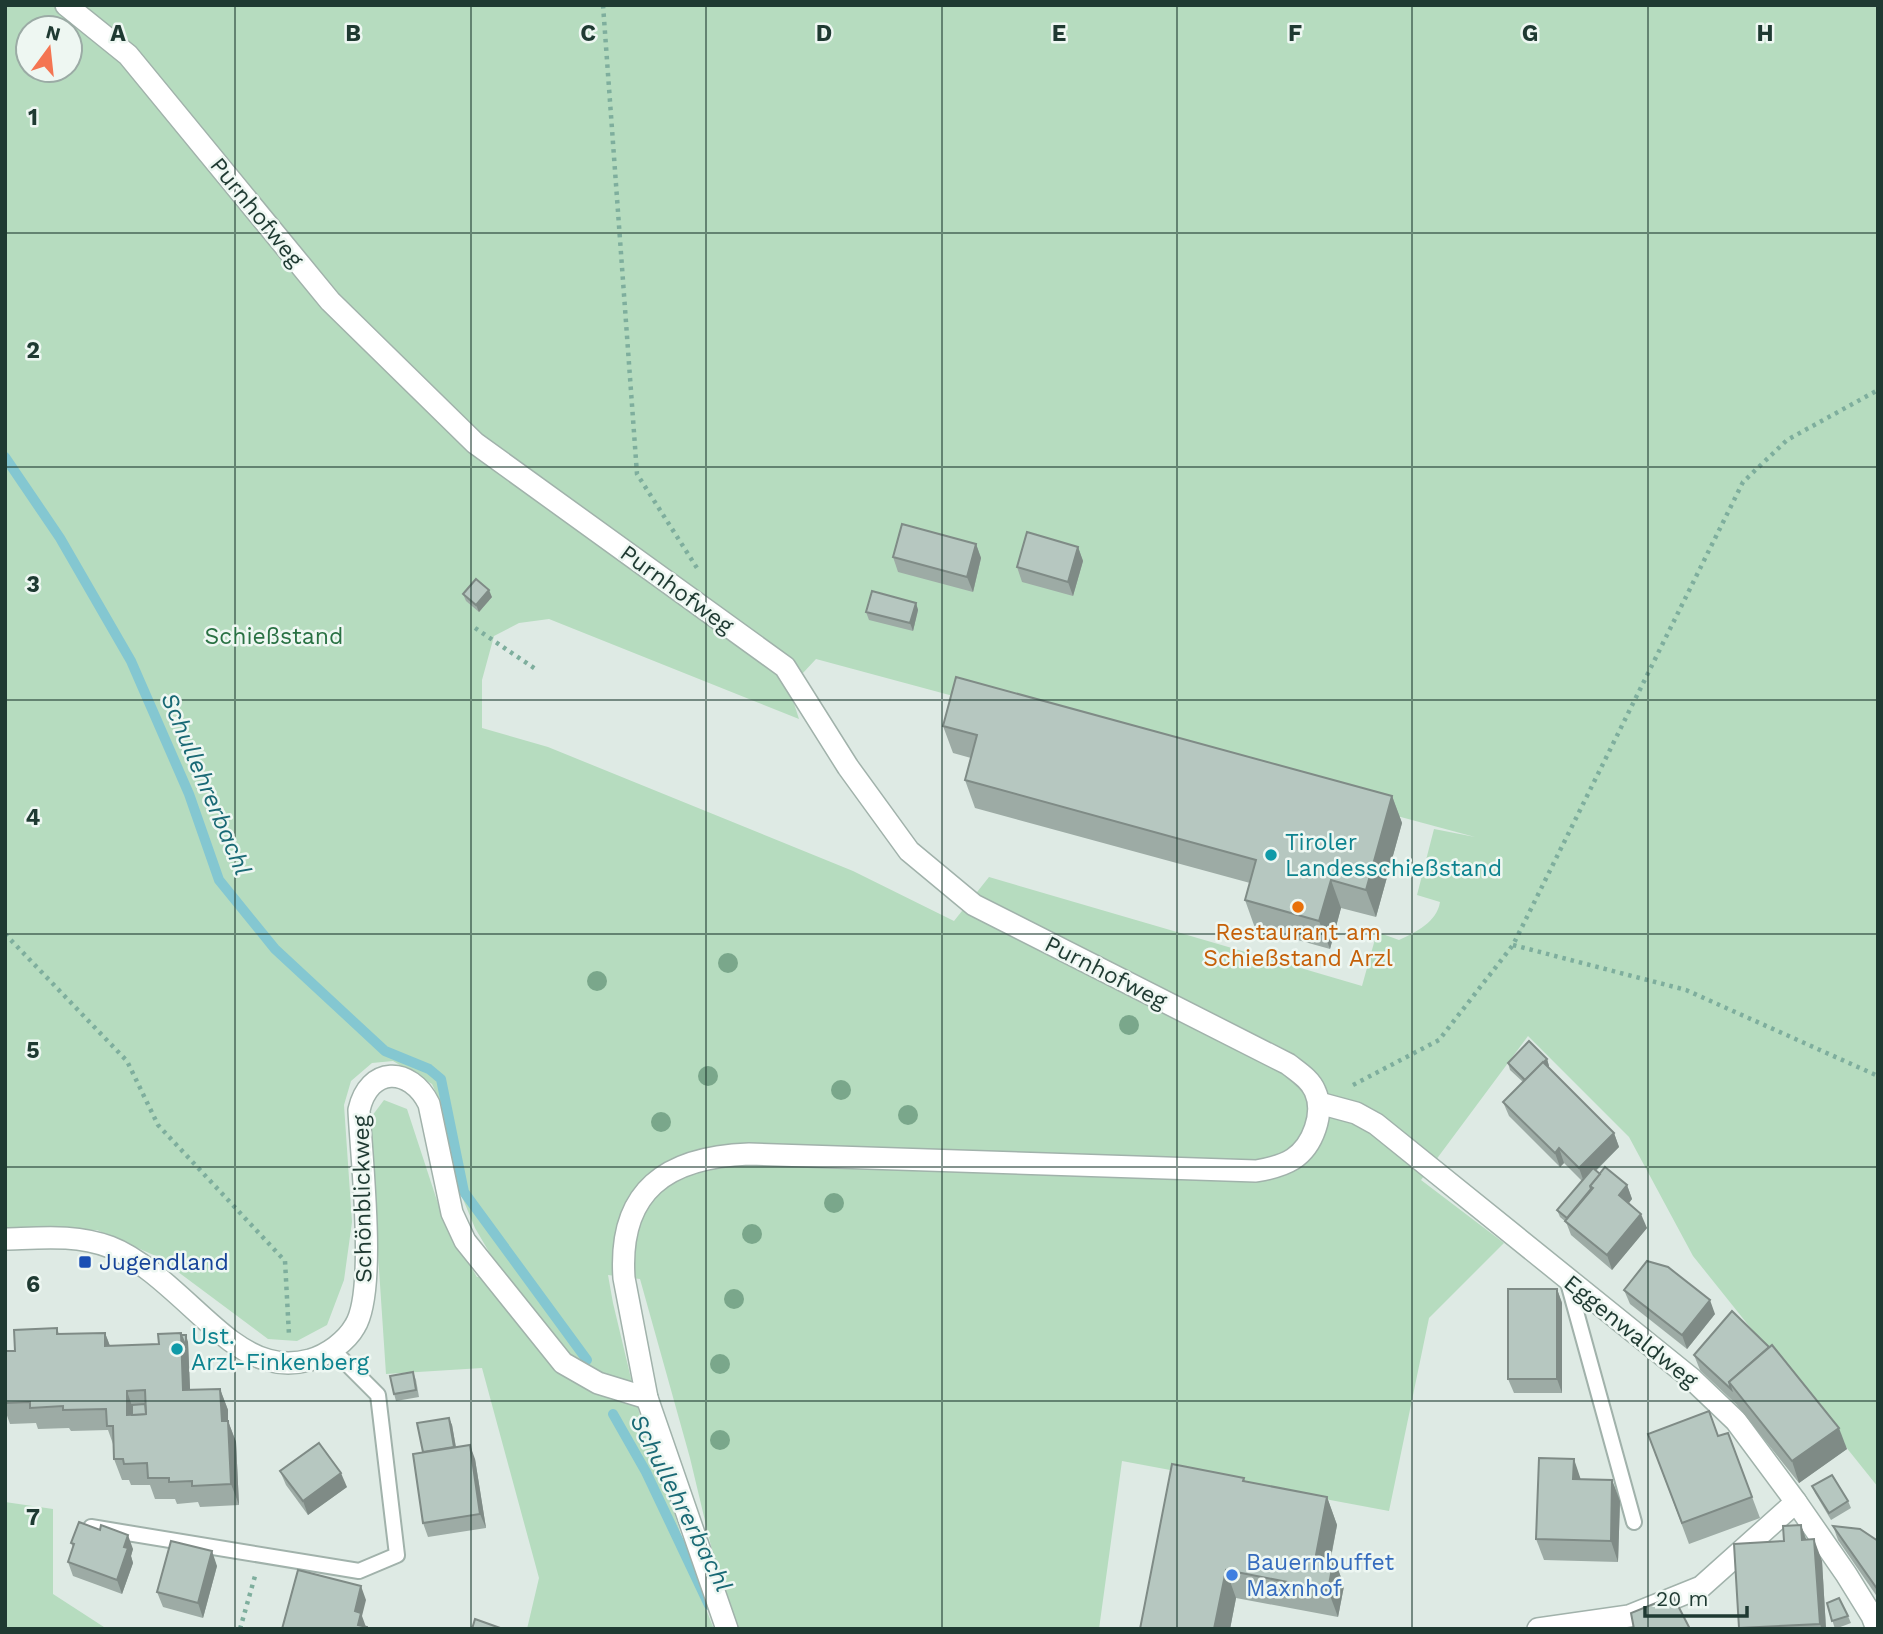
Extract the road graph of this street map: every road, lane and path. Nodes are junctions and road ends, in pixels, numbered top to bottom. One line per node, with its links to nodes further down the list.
1 (66, 5): 10 (street, Purnhofweg)
2 (603, 5): 4 (path)
3 (1878, 390): 8 (path)
4 (699, 572)
5 (475, 628): 6 (path)
6 (537, 670)
7 (5, 934): 14 (path)
8 (1513, 945): 9 (path); 10 (path)
9 (1878, 1076)
10 (1319, 1103): 12 (street, Eggenwaldweg); 15 (street)
11 (5, 1239): 14 (street, Schönblickweg)
12 (1567, 1279): 16 (street, Eggenwaldweg); 17 (lane)
13 (333, 1350): 14 (street, Schönblickweg); 15 (street, Schönblickweg); 19 (lane)
14 (290, 1364)
15 (647, 1398): 21 (street)
16 (1796, 1502): 22 (street); 23 (street, Eggenwaldweg)
17 (1634, 1522)
18 (91, 1527): 19 (lane)
19 (261, 1555): 20 (path)
20 (240, 1629)
21 (727, 1629)
22 (1538, 1629)
23 (1877, 1629)

